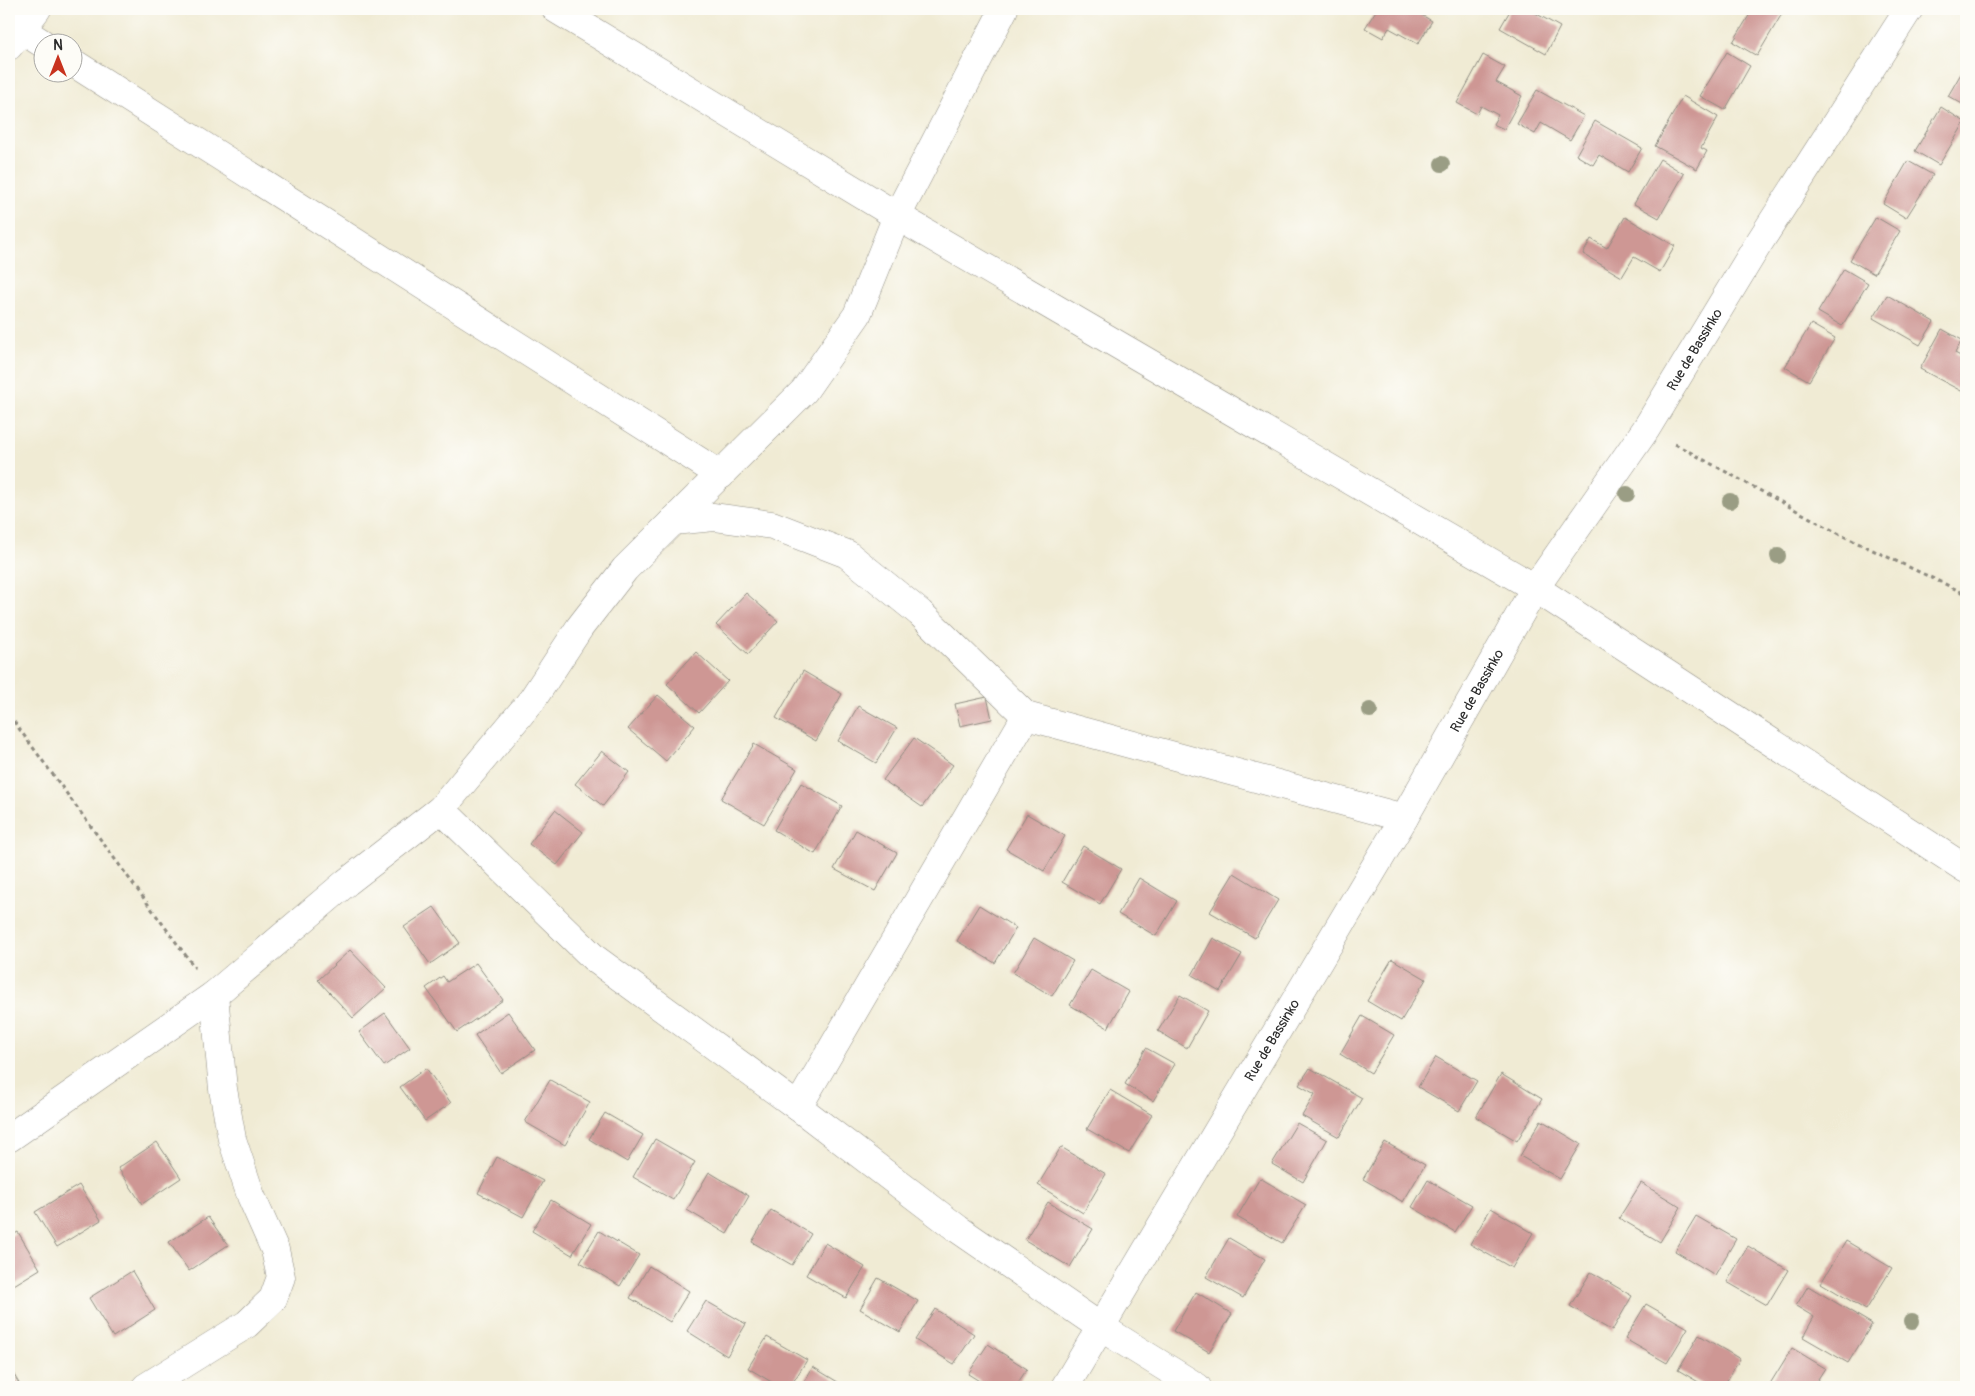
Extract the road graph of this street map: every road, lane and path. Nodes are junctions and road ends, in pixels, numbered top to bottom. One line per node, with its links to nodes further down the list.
1 (556, 9): 5 (street)
2 (1004, 9): 5 (street)
3 (1910, 9): 6 (street, Rue de Bassinko)
4 (82, 68): 7 (street)
5 (897, 216): 7 (street); 9 (street)
6 (1646, 429): 9 (street, Rue de Bassinko); 10 (path)
7 (722, 475): 8 (street)
8 (673, 521): 11 (street); 13 (street)
9 (1536, 588): 14 (street, Rue de Bassinko); 15 (street)
10 (1966, 594)
11 (1026, 716): 14 (street); 17 (street)
12 (9, 717): 16 (path)
13 (441, 809): 16 (street); 17 (street)
14 (1404, 818): 19 (street, Rue de Bassinko)
15 (1966, 869)
16 (214, 995): 18 (street); 20 (street)
17 (798, 1107): 19 (street)
18 (9, 1138)
19 (1102, 1328): 21 (street, Rue de Bassinko); 22 (street)
20 (146, 1387)
21 (1065, 1387)
22 (1197, 1387)

